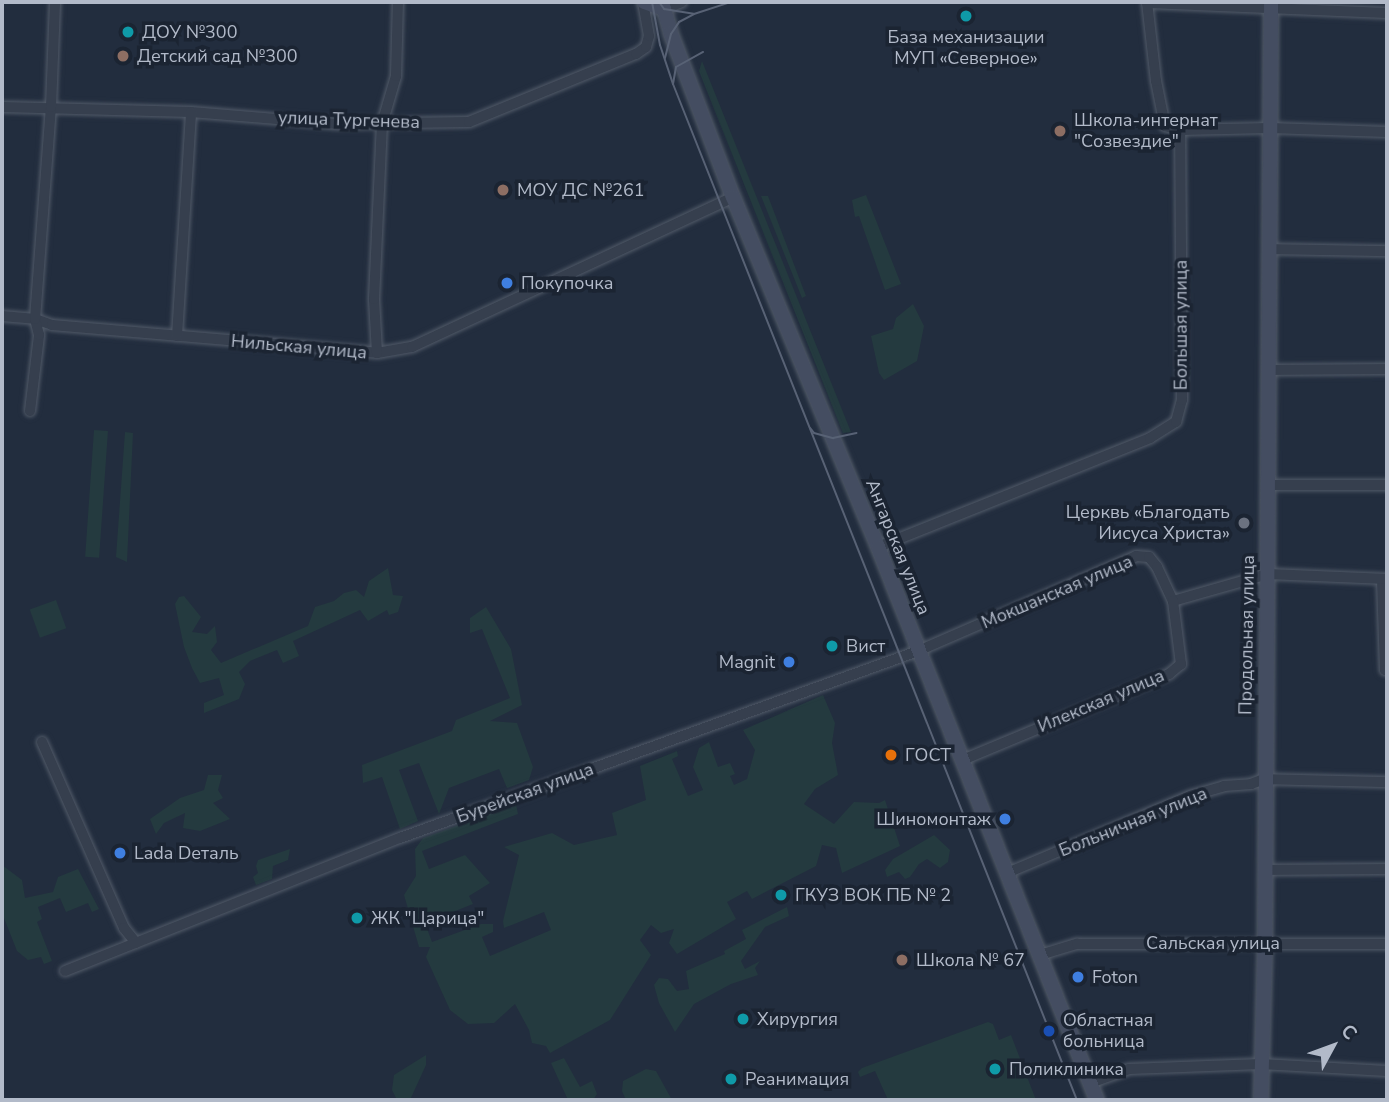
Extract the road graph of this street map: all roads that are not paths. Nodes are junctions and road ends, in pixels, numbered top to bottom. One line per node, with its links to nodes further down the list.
1 (55, 2): 9 (street)
2 (398, 2): 11 (street)
3 (682, 2): 6 (street)
4 (1147, 2): 5 (street); 13 (street)
5 (1271, 4): 7 (street); 12 (main road, Продольная улица)
6 (652, 5): 11 (street, улица Тургенева); 15 (main road, Ангарская улица)
7 (1387, 13)
8 (2, 107): 9 (street, улица Тургенева)
9 (51, 107): 10 (street, улица Тургенева); 19 (street)
10 (191, 112): 11 (street, улица Тургенева); 20 (street)
11 (382, 124): 21 (street)
12 (1270, 128): 13 (street); 14 (street); 16 (main road, Продольная улица)
13 (1180, 130): 27 (street, Большая улица)
14 (1387, 132)
15 (733, 197): 21 (street, Нильская улица); 27 (main road, Ангарская улица)
16 (1270, 249): 17 (street); 23 (main road, Продольная улица)
17 (1387, 251)
18 (2, 316): 19 (street, Нильская улица)
19 (35, 318): 20 (street, Нильская улица); 24 (street)
20 (177, 336): 21 (street, Нильская улица)
21 (377, 353)
22 (1387, 369): 23 (street)
23 (1269, 370): 25 (main road, Продольная улица)
24 (30, 411)
25 (1269, 485): 26 (street); 28 (main road, Продольная улица)
26 (1387, 485)
27 (878, 547): 31 (main road, Ангарская улица)
28 (1268, 574): 29 (street); 30 (street); 35 (main road, Продольная улица)
29 (1385, 579): 32 (street)
30 (1173, 601): 31 (street, Мокшанская улица); 34 (street, Илекская улица)
31 (918, 651): 34 (main road, Ангарская улица); 41 (street, Бурейская улица)
32 (1387, 670)
33 (42, 742): 41 (street)
34 (962, 760): 39 (main road, Ангарская улица)
35 (1264, 779): 36 (street, Больничная улица); 38 (main road, Продольная улица); 39 (street, Больничная улица)
36 (1387, 782)
37 (1387, 869): 38 (street)
38 (1264, 870): 40 (main road, Продольная улица)
39 (1007, 873): 43 (main road, Ангарская улица)
40 (1265, 942): 42 (street, Сальская улица); 43 (street, Сальская улица); 45 (main road, Продольная улица)
41 (136, 943): 44 (street, Бурейская улица)
42 (1387, 944)
43 (1040, 955): 47 (main road, Ангарская улица)
44 (65, 971)
45 (1261, 1064): 46 (street); 47 (street); 49 (main road, Продольная улица)
46 (1387, 1071)
47 (1090, 1083): 48 (main road, Ангарская улица)
48 (1097, 1100)
49 (1261, 1100)

